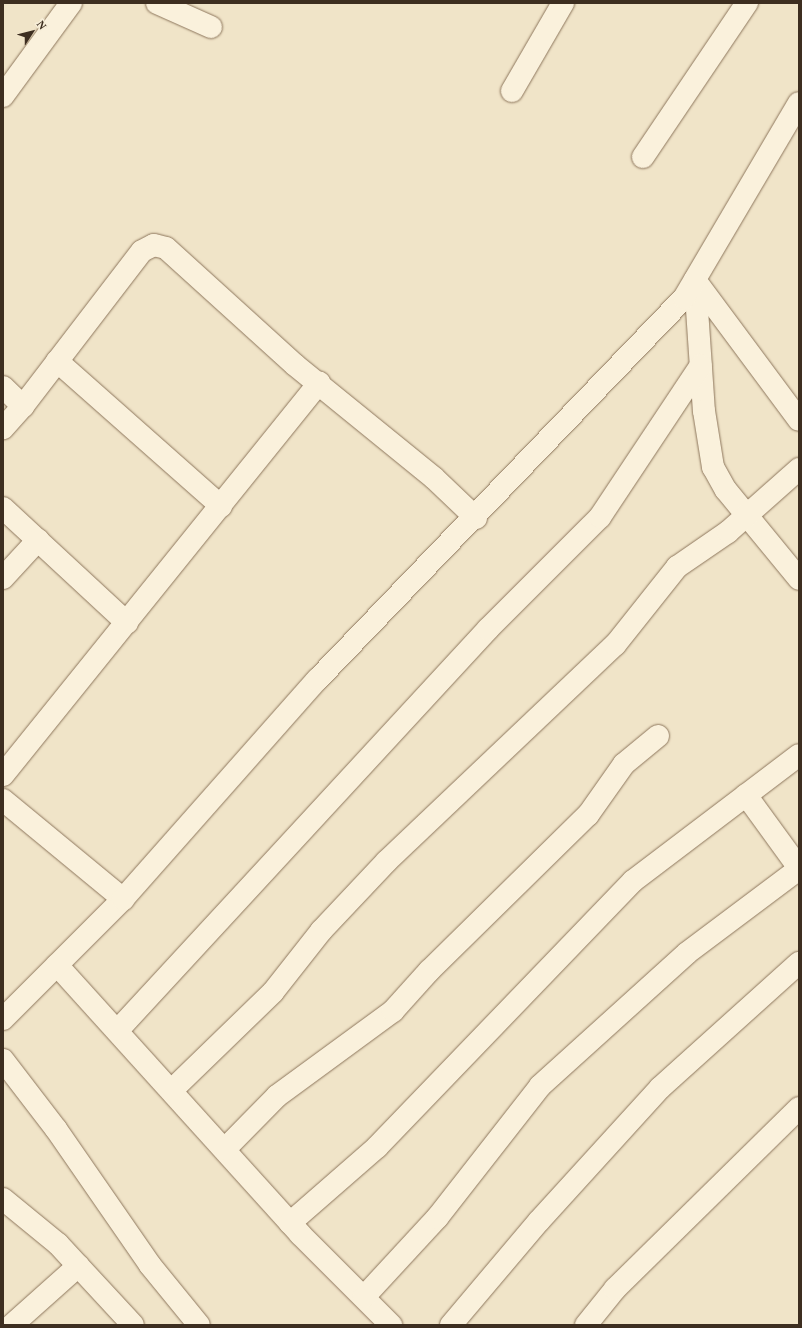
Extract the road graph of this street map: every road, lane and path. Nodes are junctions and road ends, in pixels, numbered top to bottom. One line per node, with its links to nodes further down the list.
1 (71, 3): 7 (street)
2 (157, 3): 5 (street)
3 (563, 3): 6 (street)
4 (746, 3): 9 (street)
5 (211, 27)
6 (512, 91)
7 (3, 96)
8 (799, 104): 10 (street)
9 (643, 157)
10 (695, 280): 12 (street); 16 (street); 22 (street)
11 (57, 361): 13 (street); 15 (street); 19 (street)
12 (701, 365): 21 (street); 37 (street)
13 (319, 383): 19 (street); 22 (street)
14 (3, 387): 15 (street)
15 (23, 406): 17 (street)
16 (799, 420)
17 (3, 428)
18 (799, 469): 21 (street)
19 (221, 506): 26 (street)
20 (3, 508): 23 (street)
21 (748, 516): 25 (street); 39 (street)
22 (476, 518): 33 (street)
23 (38, 540): 24 (street); 26 (street)
24 (3, 578)
25 (799, 579)
26 (127, 622): 29 (street)
27 (658, 736): 41 (street)
28 (799, 756): 30 (street)
29 (3, 775)
30 (746, 795): 32 (street); 43 (street)
31 (3, 800): 33 (street)
32 (799, 868): 45 (street)
33 (123, 899): 35 (street)
34 (799, 962): 50 (street)
35 (57, 965): 36 (street); 37 (street)
36 (3, 1019)
37 (118, 1030): 39 (street)
38 (3, 1060): 48 (street)
39 (172, 1090): 41 (street)
40 (799, 1108): 51 (street)
41 (225, 1149): 43 (street)
42 (5, 1203): 44 (street)
43 (290, 1223): 45 (street)
44 (78, 1266): 46 (street); 47 (street)
45 (364, 1297): 49 (street)
46 (12, 1325)
47 (132, 1325)
48 (199, 1325)
49 (391, 1325)
50 (451, 1325)
51 (586, 1325)

